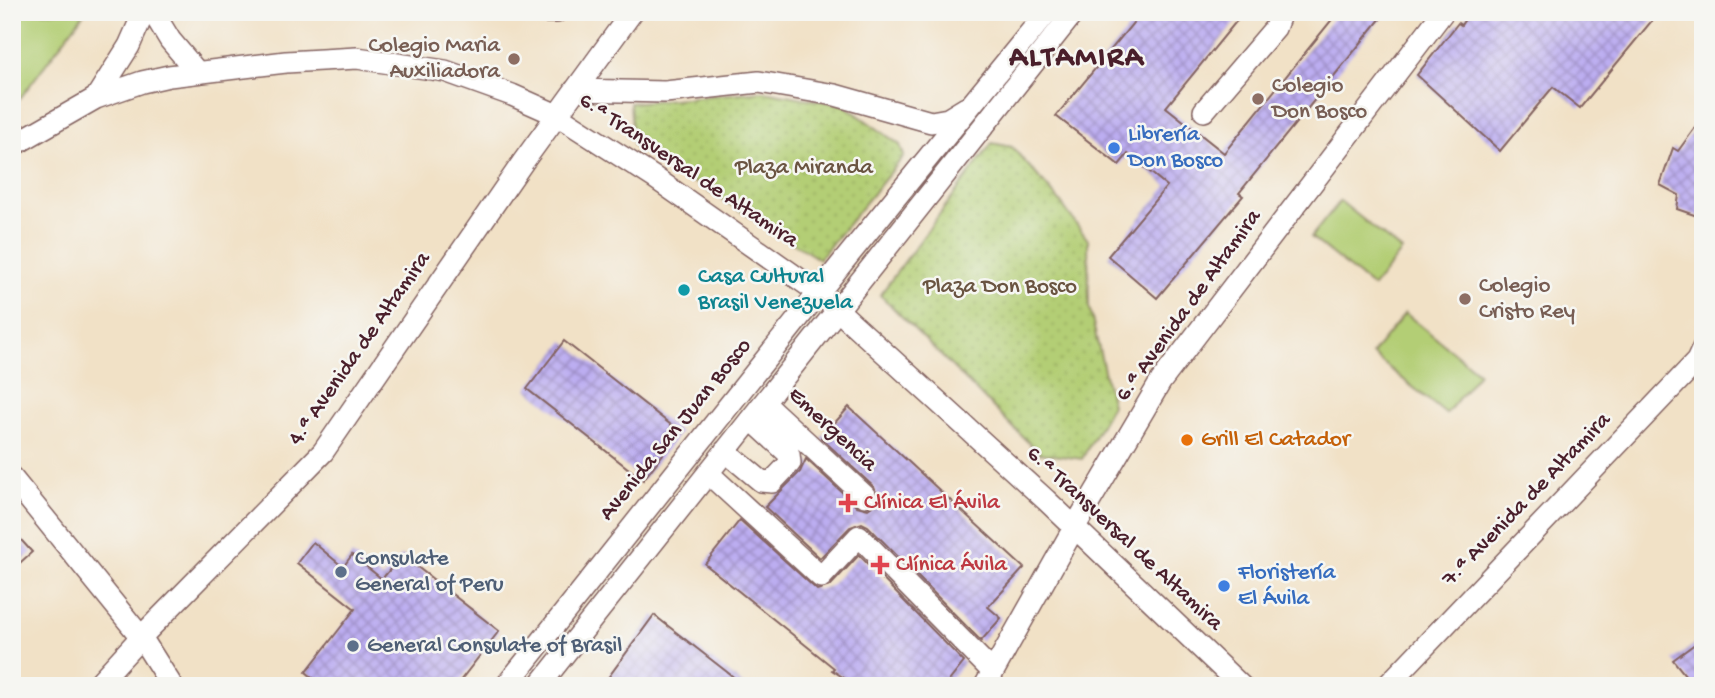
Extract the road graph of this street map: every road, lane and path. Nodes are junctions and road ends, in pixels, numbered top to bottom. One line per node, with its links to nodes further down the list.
1 (144, 12): 12 (street)
2 (153, 12): 10 (street)
3 (546, 12): 4 (street)
4 (556, 12)
5 (1047, 12): 13 (street, Avenida San Juan Bosco)
6 (1074, 12): 18 (street)
7 (1281, 12): 14 (street)
8 (1443, 12): 25 (street, 6.ª Avenida de Altamira)
9 (629, 13): 11 (street, 4.ª Avenida de Altamira)
10 (197, 72): 12 (street, 6.ª Transversal de Altamira); 15 (street, 6.ª Transversal de Altamira)
11 (576, 90): 13 (street); 15 (street, 4.ª Avenida de Altamira)
12 (96, 98): 16 (street, 6.ª Transversal de Altamira)
13 (974, 103): 17 (street, Avenida San Juan Bosco)
14 (1204, 111)
15 (557, 115): 17 (street, 6.ª Transversal de Altamira); 26 (street, 4.ª Avenida de Altamira)
16 (12, 146)
17 (819, 293): 18 (street, 6.ª Transversal de Altamira); 30 (street, Avenida San Juan Bosco)
18 (839, 309): 20 (street); 25 (street, 6.ª Transversal de Altamira)
19 (1701, 355): 33 (street, 7.ª Avenida de Altamira)
20 (758, 411): 21 (street); 21 (street); 24 (street, Emergencia)
21 (725, 451): 22 (street)
22 (708, 473): 27 (street); 31 (street)
23 (12, 478): 26 (street)
24 (865, 496)
25 (1074, 528): 27 (street, 6.ª Avenida de Altamira); 32 (street, 6.ª Transversal de Altamira)
26 (141, 637): 28 (street, 4.ª Avenida de Altamira); 29 (street)
27 (989, 678)
28 (96, 686)
29 (172, 686)
30 (506, 686)
31 (540, 686)
32 (1241, 686)
33 (1387, 686)

